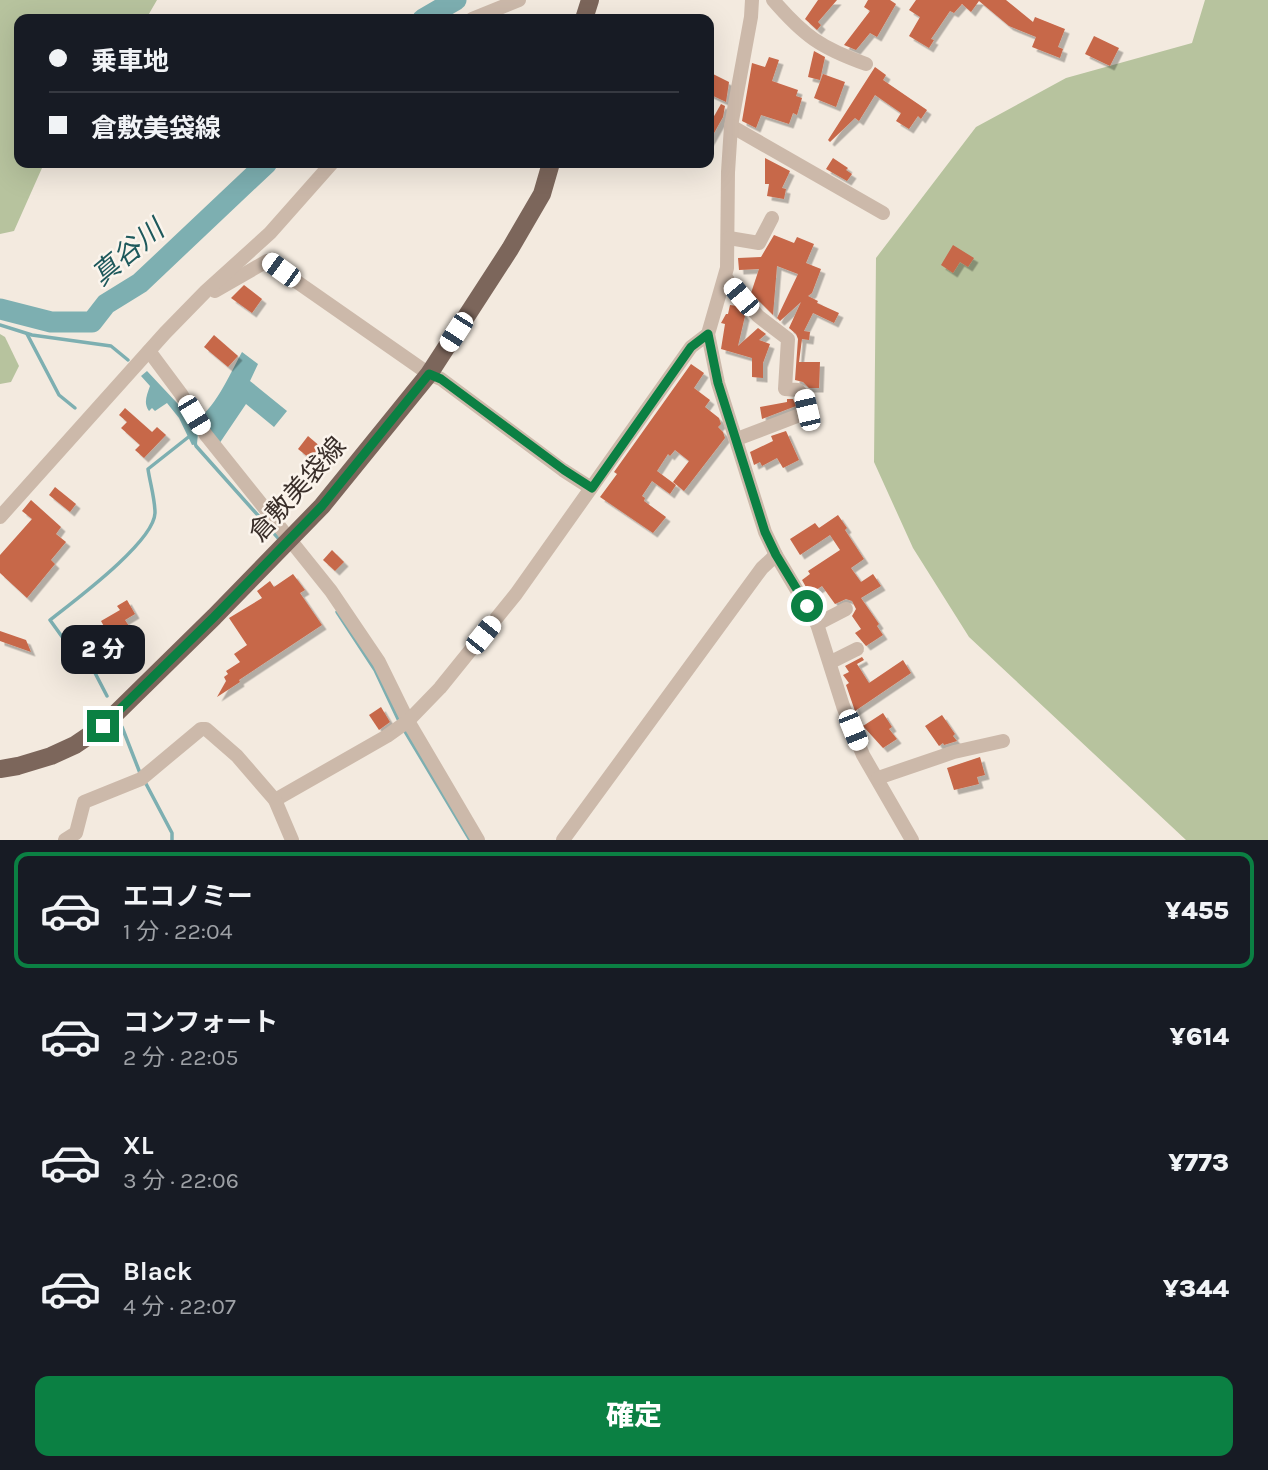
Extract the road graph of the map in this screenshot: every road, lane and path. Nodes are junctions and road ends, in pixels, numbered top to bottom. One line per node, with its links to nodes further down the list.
1 (519, 0): 4 (street)
2 (752, 0): 6 (street)
3 (773, 0): 5 (street)
4 (484, 14)
5 (866, 64)
6 (731, 126): 9 (street); 11 (street)
7 (328, 168): 13 (street)
8 (550, 168): 16 (main road, 倉敷美袋線)
9 (883, 213)
10 (772, 218): 11 (street)
11 (729, 238): 12 (street)
12 (726, 278): 14 (street); 17 (street)
13 (206, 291): 15 (street); 16 (street)
14 (708, 334): 17 (street); 18 (street)
15 (149, 351): 19 (street); 20 (street)
16 (429, 374): 18 (street); 20 (main road, 倉敷美袋線)
17 (737, 439): 21 (street)
18 (592, 488): 26 (street)
19 (0, 517)
20 (290, 538): 26 (street); 28 (main road, 倉敷美袋線)
21 (776, 555): 23 (street); 34 (street)
22 (846, 608): 23 (street)
23 (817, 624): 25 (street)
24 (857, 649): 25 (street)
25 (831, 662): 29 (street)
26 (404, 724): 30 (street); 33 (street)
27 (1003, 741): 29 (street)
28 (0, 769)
29 (878, 778): 35 (street)
30 (275, 800): 31 (street); 32 (street)
31 (65, 840)
32 (292, 840)
33 (478, 840)
34 (563, 840)
35 (912, 840)

